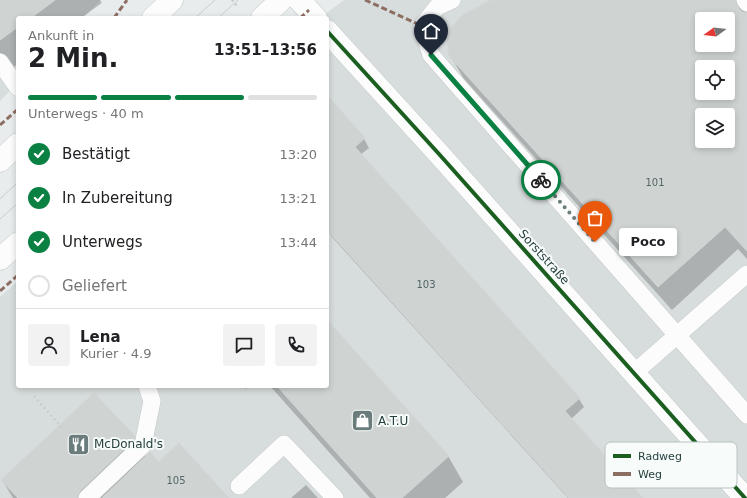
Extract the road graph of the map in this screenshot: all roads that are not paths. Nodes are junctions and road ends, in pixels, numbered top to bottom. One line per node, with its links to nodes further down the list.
1 (172, 0): 7 (street)
2 (281, 0): 8 (street)
3 (300, 0): 9 (street)
4 (452, 0): 18 (lane)
5 (745, 0): 6 (lane)
6 (747, 3)
7 (155, 16)
8 (264, 16)
9 (314, 16)
10 (329, 33): 19 (street, Sorststraße)
11 (0, 62): 12 (lane)
12 (16, 85)
13 (16, 146): 14 (street)
14 (0, 161)
15 (16, 245): 16 (street)
16 (0, 259)
17 (747, 274): 18 (lane)
18 (677, 336): 19 (lane); 21 (lane)
19 (634, 373): 22 (street, Sorststraße)
20 (148, 388): 25 (lane)
21 (747, 415)
22 (695, 442)
23 (239, 486): 26 (lane)
24 (736, 488): 27 (street, Sorststraße)
25 (87, 498)
26 (335, 498)
27 (745, 498)

